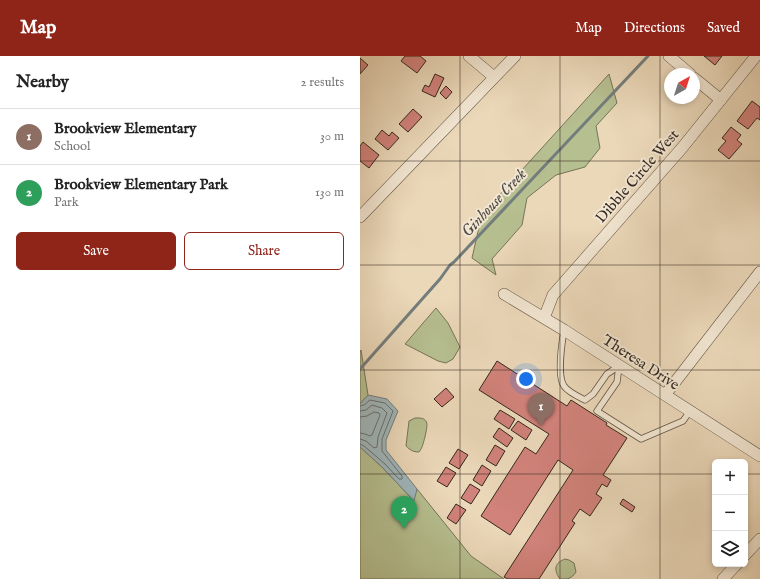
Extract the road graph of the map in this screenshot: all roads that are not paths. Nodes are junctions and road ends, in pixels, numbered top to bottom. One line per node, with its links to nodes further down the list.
1 (469, 56): 6 (street)
2 (515, 56): 6 (street)
3 (669, 56): 5 (street)
4 (756, 56): 8 (street, Dibble Circle West)
5 (683, 68)
6 (494, 77): 9 (street)
7 (700, 83): 8 (street)
8 (721, 100): 12 (street, Dibble Circle West)
9 (360, 217)
10 (760, 272): 15 (street)
11 (504, 294): 12 (street, Theresa Drive)
12 (544, 318): 13 (street, Theresa Drive)
13 (564, 330): 14 (street, Theresa Drive); 14 (lane)
14 (619, 366): 15 (street, Theresa Drive); 16 (lane)
15 (665, 395): 16 (street, Theresa Drive)
16 (690, 411): 17 (street, Theresa Drive)
17 (760, 456)
18 (760, 539): 19 (street)
19 (748, 552)
20 (734, 567): 21 (street)
21 (723, 579)

